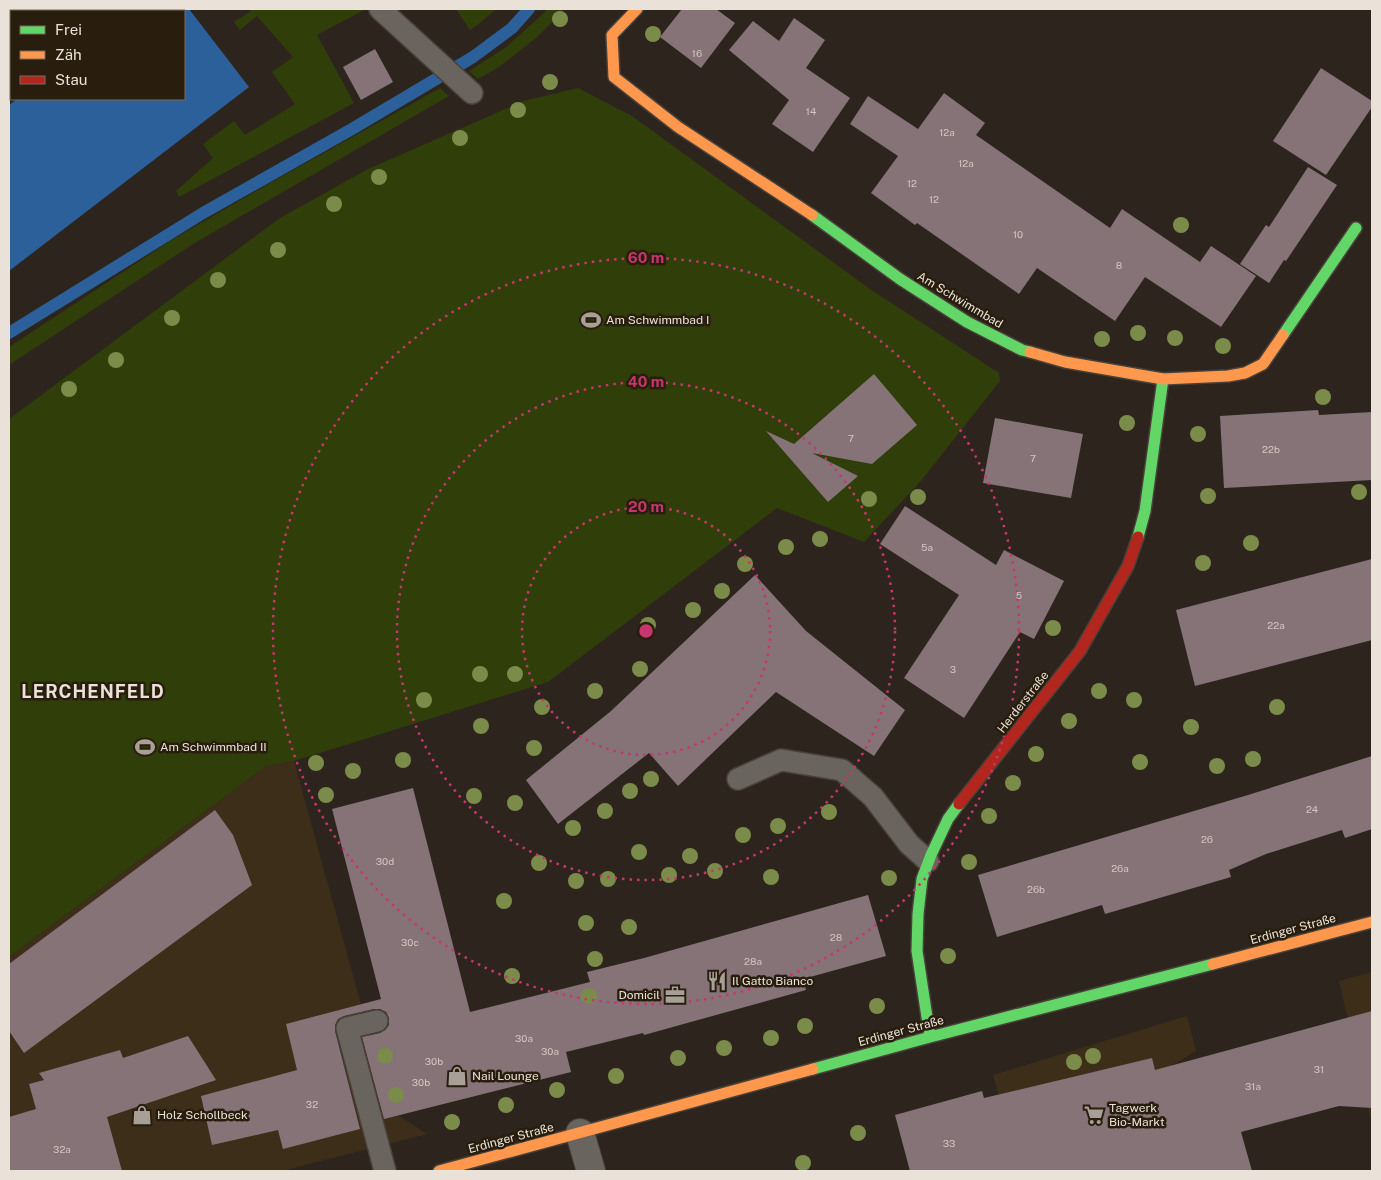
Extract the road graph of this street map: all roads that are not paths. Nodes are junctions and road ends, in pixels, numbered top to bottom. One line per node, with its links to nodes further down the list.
1 (380, 9): 3 (lane)
2 (637, 9): 5 (street, Am Schwimmbad)
3 (469, 90)
4 (1356, 228): 5 (street, Am Schwimmbad)
5 (1163, 379): 7 (street, Herderstraße)
6 (738, 779): 7 (lane)
7 (928, 861): 10 (street, Herderstraße)
8 (1372, 922): 10 (street, Erdinger Straße)
9 (377, 1021): 12 (lane)
10 (930, 1037): 11 (street, Erdinger Straße)
11 (580, 1133): 13 (street, Erdinger Straße); 14 (street)
12 (385, 1171)
13 (439, 1171)
14 (590, 1171)

